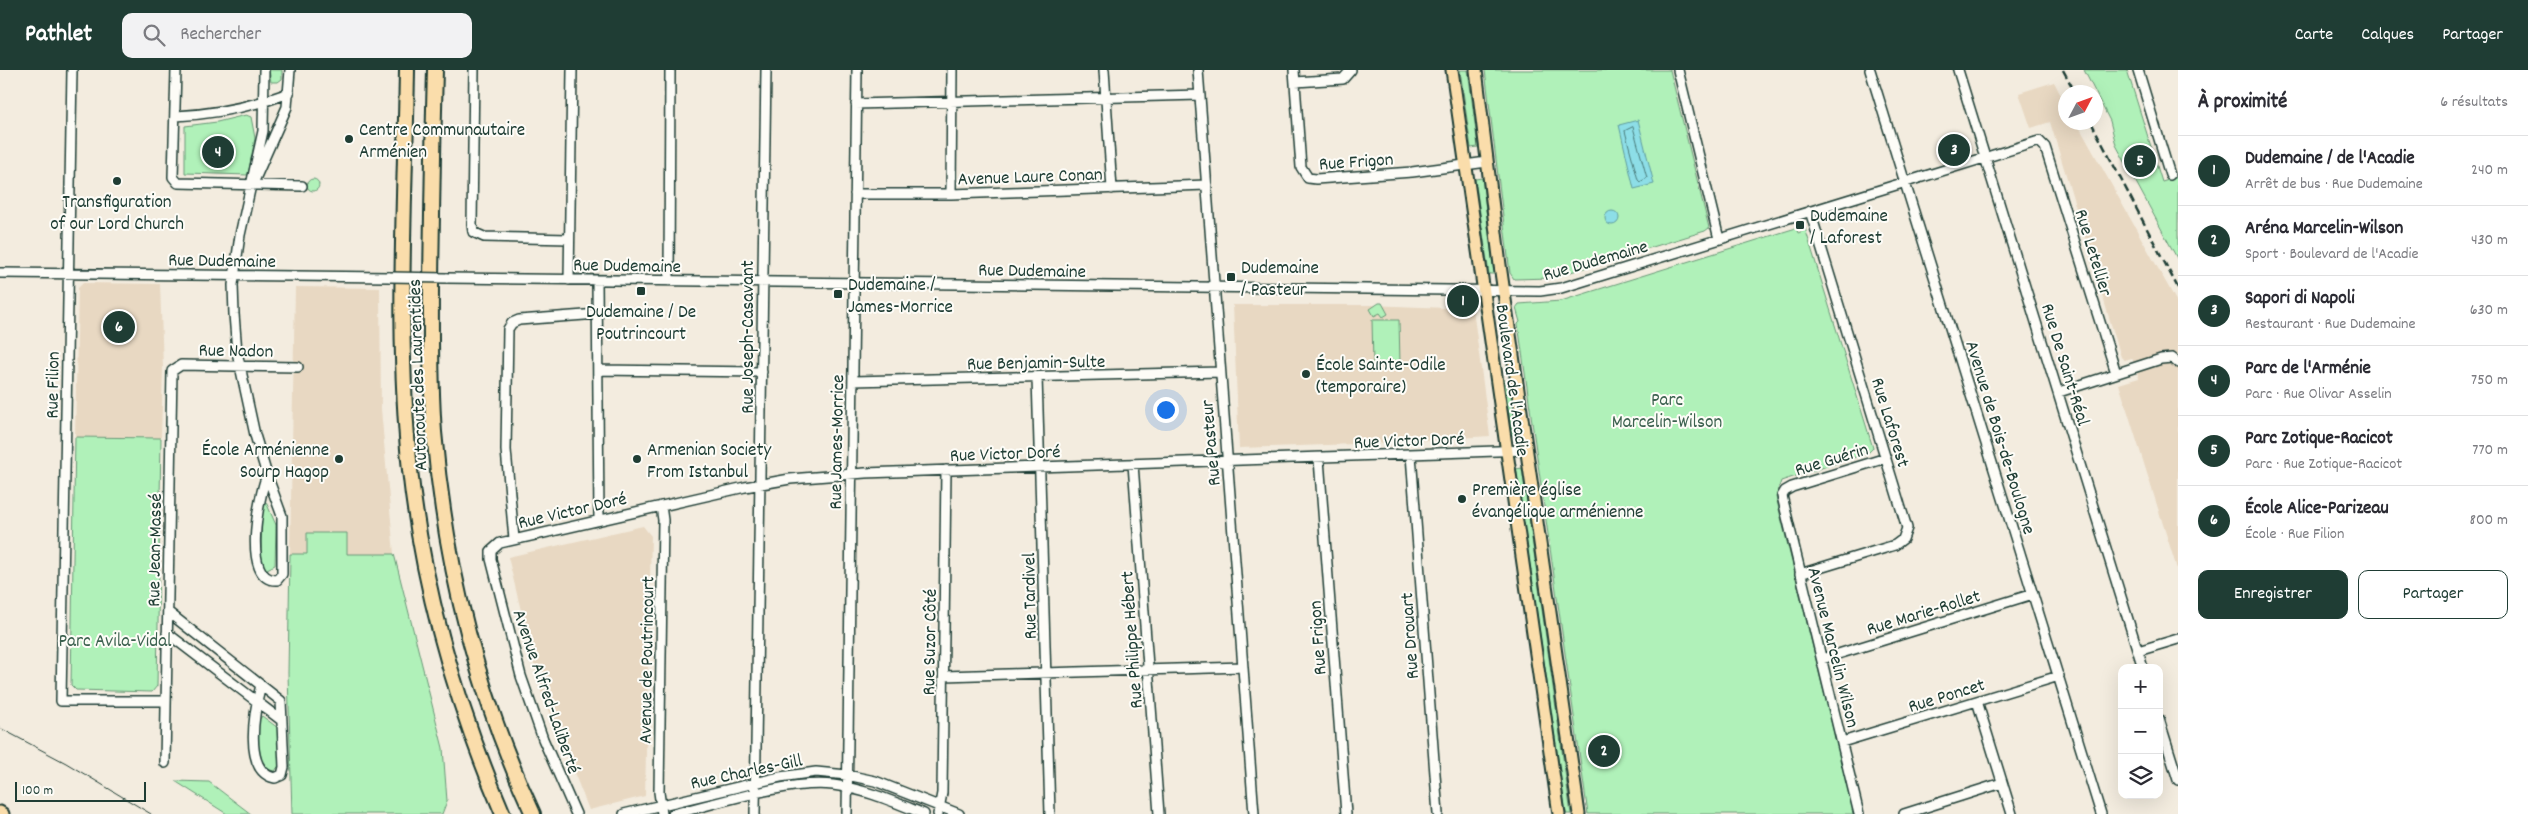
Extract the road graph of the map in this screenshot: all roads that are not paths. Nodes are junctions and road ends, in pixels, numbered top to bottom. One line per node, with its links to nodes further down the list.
1 (72, 70): 47 (street, Rue Filion)
2 (176, 70): 30 (street)
3 (264, 70): 27 (street)
4 (290, 70): 24 (street)
5 (407, 70): 115 (highway, Autoroute des Laurentides)
6 (434, 70): 116 (highway, Autoroute des Laurentides)
7 (474, 70): 44 (street)
8 (572, 70): 44 (street)
9 (670, 70): 51 (street)
10 (766, 70): 52 (street, Rue Joseph-Casavant)
11 (857, 70): 29 (street, Rue James-Morrice)
12 (952, 70): 28 (street)
13 (1104, 70): 26 (street)
14 (1198, 70): 25 (street, Rue Pasteur)
15 (1294, 70): 23 (street, Rue Frigon)
16 (1351, 70): 23 (street)
17 (1452, 70): 34 (main road, Boulevard de l'Acadie)
18 (1476, 70): 33 (main road, Boulevard de l'Acadie)
19 (1678, 70): 45 (street)
20 (1870, 70): 36 (street, Avenue de Bois-de-Boulogne)
21 (1958, 70): 32 (street, Rue De Saint-Réal)
22 (2138, 70): 35 (street)
23 (1295, 82): 34 (street, Rue Frigon)
24 (289, 93): 27 (street); 37 (street)
25 (1200, 95): 26 (street); 38 (street, Rue Pasteur)
26 (1106, 98): 28 (street); 40 (street)
27 (262, 103): 30 (street); 37 (street)
28 (952, 103): 29 (street); 42 (street)
29 (856, 104): 41 (street, Rue James-Morrice)
30 (176, 116): 37 (street)
31 (2041, 141): 32 (street, Rue Dudemaine); 65 (street, Rue Letellier)
32 (1986, 156): 36 (street, Rue Dudemaine); 68 (street, Rue De Saint-Réal)
33 (1487, 162): 34 (street, Rue Frigon); 56 (main road, Boulevard de l'Acadie)
34 (1465, 164): 55 (main road, Boulevard de l'Acadie)
35 (2170, 175)
36 (1905, 181): 43 (street, Rue Dudemaine); 87 (street, Avenue de Bois-de-Boulogne)
37 (251, 185): 39 (street); 48 (street)
38 (1207, 185): 40 (street, Avenue Laure Conan); 54 (street, Rue Pasteur)
39 (302, 186)
40 (1112, 188): 42 (street, Avenue Laure Conan)
41 (855, 194): 42 (street, Avenue Laure Conan); 53 (street, Rue James-Morrice)
42 (951, 194)
43 (1810, 211): 45 (street, Rue Dudemaine); 72 (street, Rue Laforest)
44 (569, 239): 49 (street)
45 (1719, 239): 56 (street, Rue Dudemaine)
46 (0, 273): 47 (street, Rue Dudemaine)
47 (68, 274): 48 (street, Rue Dudemaine); 102 (street, Rue Filion)
48 (235, 276): 49 (street, Rue Dudemaine, bridge); 59 (street)
49 (569, 280): 50 (street, Rue Dudemaine)
50 (598, 280): 51 (street, Rue Dudemaine); 57 (street)
51 (669, 281): 52 (street, Rue Dudemaine)
52 (762, 282): 53 (street, Rue Dudemaine); 63 (street, Rue Joseph-Casavant)
53 (854, 283): 54 (street, Rue Dudemaine); 67 (street, Rue James-Morrice)
54 (1215, 288): 55 (street, Rue Dudemaine); 64 (street, Rue Pasteur)
55 (1484, 291): 56 (street, Rue Dudemaine); 70 (main road, Boulevard de l'Acadie)
56 (1504, 292): 69 (main road, Boulevard de l'Acadie)
57 (598, 314): 62 (street); 84 (street)
58 (2177, 361): 65 (street)
59 (240, 366): 60 (street, Rue Nadon); 61 (street, Rue Nadon); 78 (street)
60 (298, 367)
61 (174, 368): 88 (street, Rue Jean-Massé)
62 (598, 370): 63 (street); 83 (street)
63 (762, 372): 80 (street, Rue Joseph-Casavant)
64 (1220, 372): 66 (street, Rue Benjamin-Sulte); 74 (street, Rue Pasteur)
65 (2116, 373): 68 (street)
66 (1037, 377): 67 (street, Rue Benjamin-Sulte); 76 (street, Rue Tardivel)
67 (852, 381): 79 (street, Rue James-Morrice)
68 (2059, 392): 91 (street, Rue De Saint-Réal)
69 (1526, 450): 70 (street, Rue Victor Doré); 130 (main road, Boulevard de l'Acadie)
70 (1507, 452): 71 (street, Rue Victor Doré); 129 (main road, Boulevard de l'Acadie)
71 (1411, 455): 73 (street, Rue Victor Doré); 128 (street, Rue Drouart)
72 (1886, 458): 81 (street, Rue Guérin); 86 (street, Rue Laforest)
73 (1319, 459): 74 (street, Rue Victor Doré); 127 (street, Rue Frigon)
74 (1227, 462): 75 (street, Rue Victor Doré); 94 (street, Rue Pasteur)
75 (1134, 464): 76 (street, Rue Victor Doré); 95 (street, Rue Philippe Hébert)
76 (1040, 468): 77 (street, Rue Victor Doré); 96 (street, Rue Tardivel)
77 (946, 470): 79 (street, Rue Victor Doré); 97 (street, Rue Suzor Côté)
78 (266, 475): 78 (street)
79 (851, 475): 80 (street, Rue Victor Doré); 107 (street, Rue James-Morrice)
80 (761, 484): 82 (street, Rue Victor Doré); 109 (street, Rue Joseph-Casavant)
81 (1786, 489): 86 (street, Avenue Marcelin Wilson)
82 (661, 506): 83 (street, Rue Victor Doré); 113 (street, Avenue de Poutrincourt)
83 (599, 520): 84 (street, Rue Victor Doré)
84 (514, 540): 85 (street, Rue Victor Doré)
85 (493, 548): 117 (street, Avenue Alfred-Laliberté)
86 (1800, 574): 92 (street, Avenue Marcelin Wilson)
87 (2033, 594): 92 (street, Rue Marie-Rollet); 98 (street, Avenue de Bois-de-Boulogne)
88 (168, 612): 89 (street, Rue Jean-Massé); 99 (street)
89 (167, 633): 100 (street); 102 (street, Rue Jean-Massé)
90 (2178, 639): 91 (street)
91 (2138, 652): 93 (street, Rue De Saint-Réal)
92 (1822, 659): 105 (street, Avenue Marcelin Wilson)
93 (2142, 664)
94 (1243, 666): 95 (street); 126 (street, Rue Pasteur)
95 (1148, 670): 96 (street); 125 (street, Rue Philippe Hébert)
96 (1046, 673): 97 (street); 124 (street, Rue Tardivel)
97 (944, 676): 114 (street, Rue Suzor Côté)
98 (2059, 676): 101 (street, Rue Poncet); 134 (street, Avenue de Bois-de-Boulogne)
99 (261, 685): 100 (street); 103 (street)
100 (257, 701): 103 (street); 103 (street)
101 (1977, 701): 105 (street, Rue Poncet); 110 (street)
102 (166, 702): 106 (street, Rue Jean-Massé)
103 (281, 720)
104 (2163, 732): 108 (street)
105 (1842, 742): 131 (street, Avenue Marcelin Wilson)
106 (165, 763)
107 (847, 775): 109 (street, Rue Charles-Gill); 111 (street, Rue James-Morrice); 114 (street, Rue Charles-Gill)
108 (2178, 780)
109 (756, 782): 112 (street, Rue Joseph-Casavant); 113 (street, Rue Charles-Gill)
110 (2002, 783): 132 (street); 133 (street)
111 (847, 788): 112 (street, Rue Charles-Gill); 121 (street, Rue James-Morrice); 122 (street, Rue Charles-Gill)
112 (756, 795): 119 (street, Rue Charles-Gill); 120 (street, Rue Joseph-Casavant)
113 (661, 810): 118 (street, Rue Charles-Gill)
114 (939, 811): 123 (street, Rue Charles-Gill)
115 (503, 814)
116 (533, 814)
117 (576, 814)
118 (624, 814)
119 (673, 814)
120 (756, 814)
121 (847, 814)
122 (924, 814)
123 (959, 814)
124 (1050, 814)
125 (1159, 814)
126 (1254, 814)
127 (1346, 814)
128 (1438, 814)
129 (1559, 814)
130 (1579, 814)
131 (1860, 814)
132 (1904, 814)
133 (2012, 814)
134 (2101, 814)

